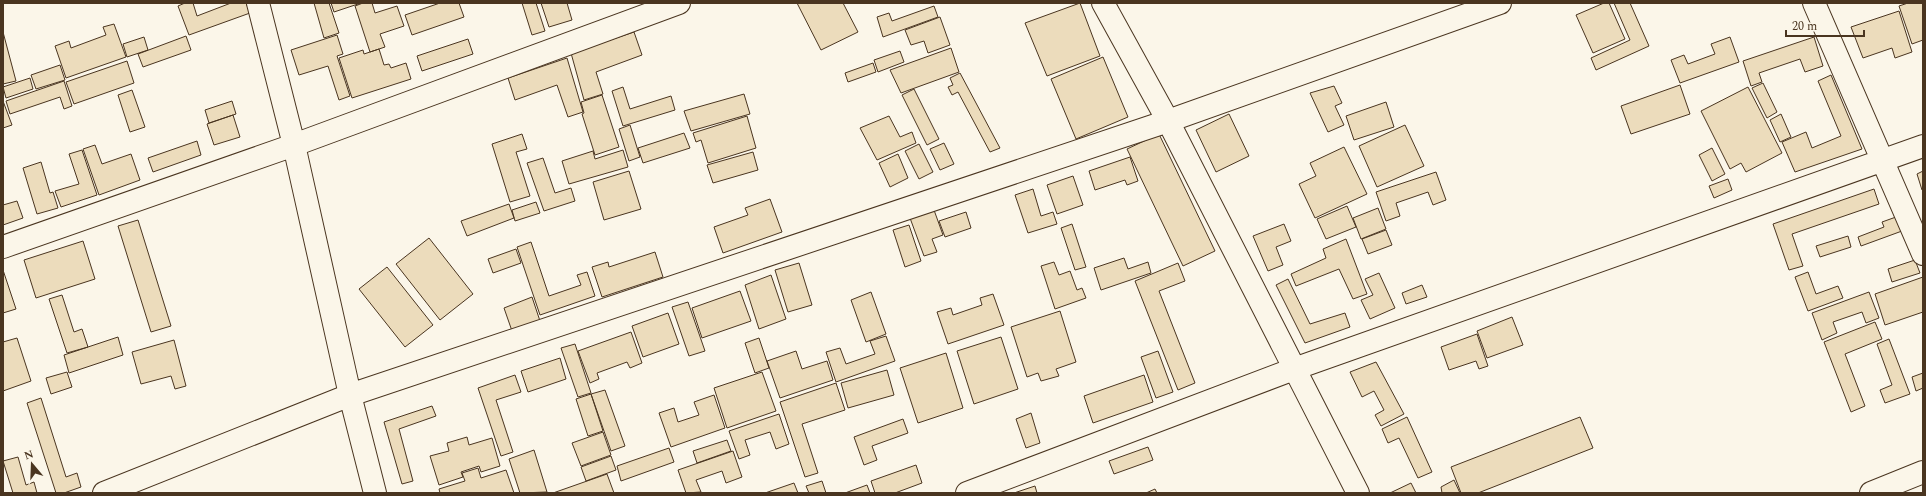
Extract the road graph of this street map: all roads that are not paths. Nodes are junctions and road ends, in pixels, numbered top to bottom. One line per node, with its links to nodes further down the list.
1 (258, 3): 7 (street)
2 (679, 3): 7 (street)
3 (1103, 3): 6 (street)
4 (1500, 3): 6 (street)
5 (1814, 3): 9 (street)
6 (1168, 121): 12 (street); 13 (street)
7 (294, 145): 10 (street); 13 (street)
8 (1923, 146): 9 (street)
9 (1883, 161): 11 (street); 12 (street)
10 (3, 247)
11 (1923, 254)
12 (1294, 369): 17 (street); 18 (street)
13 (350, 395): 15 (street); 16 (street)
14 (1923, 472): 19 (street)
15 (104, 493)
16 (375, 493)
17 (967, 493)
18 (1358, 493)
19 (1871, 493)

